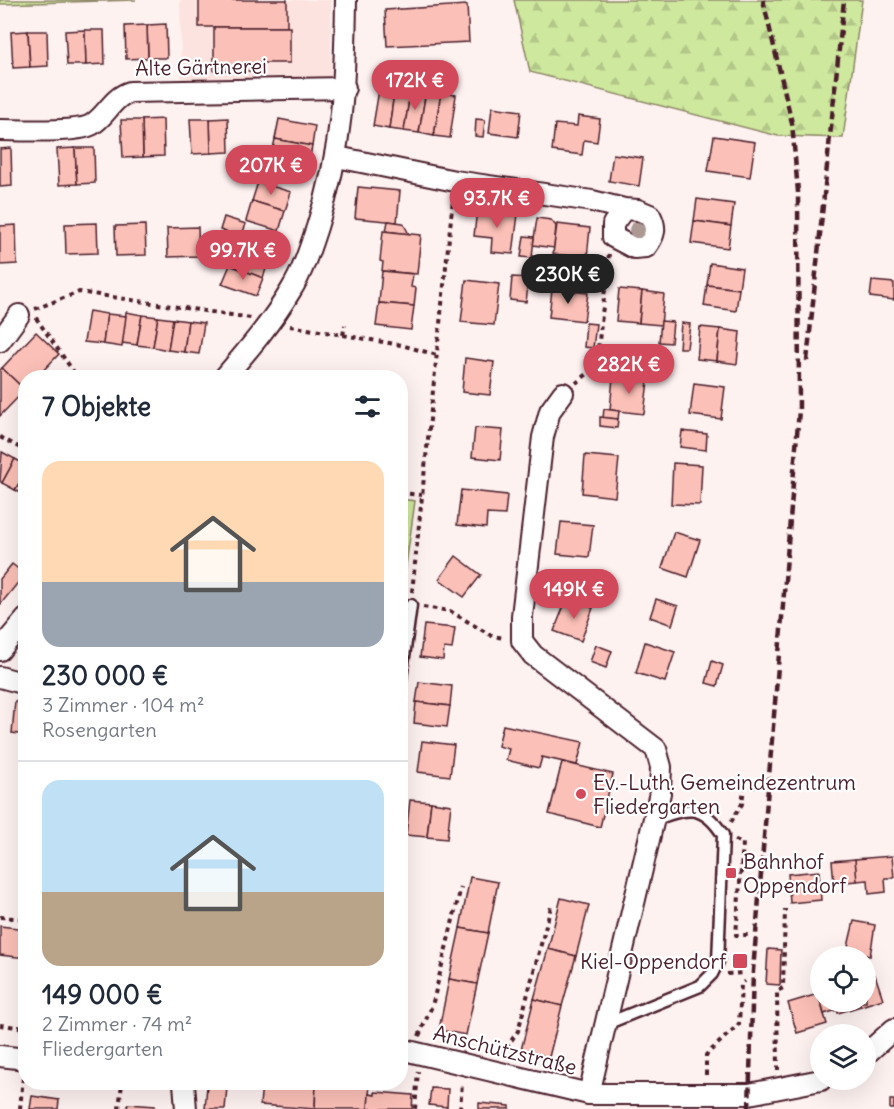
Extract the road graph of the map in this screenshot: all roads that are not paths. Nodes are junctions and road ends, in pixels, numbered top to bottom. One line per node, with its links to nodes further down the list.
1 (346, 0): 2 (street)
2 (345, 88): 3 (street, Alte Gärtnerei); 4 (street)
3 (0, 130)
4 (337, 157): 5 (street); 8 (street)
5 (624, 209): 5 (street)
6 (19, 315): 7 (street)
7 (0, 341)
8 (231, 370)
9 (563, 393): 16 (street)
10 (411, 605): 11 (lane)
11 (408, 627)
12 (18, 629): 13 (street)
13 (0, 650)
14 (0, 677): 15 (street)
15 (18, 682)
16 (654, 820): 17 (street); 17 (lane)
17 (606, 1024): 25 (street)
18 (894, 1029): 19 (street)
19 (876, 1045)
20 (408, 1051): 25 (street, Anschützstraße)
21 (0, 1056): 22 (street)
22 (18, 1058)
23 (810, 1082): 26 (street, Anschützstraße)
24 (185, 1090): 27 (street)
25 (594, 1094): 26 (street, Anschützstraße)
26 (727, 1101)
27 (186, 1109)

